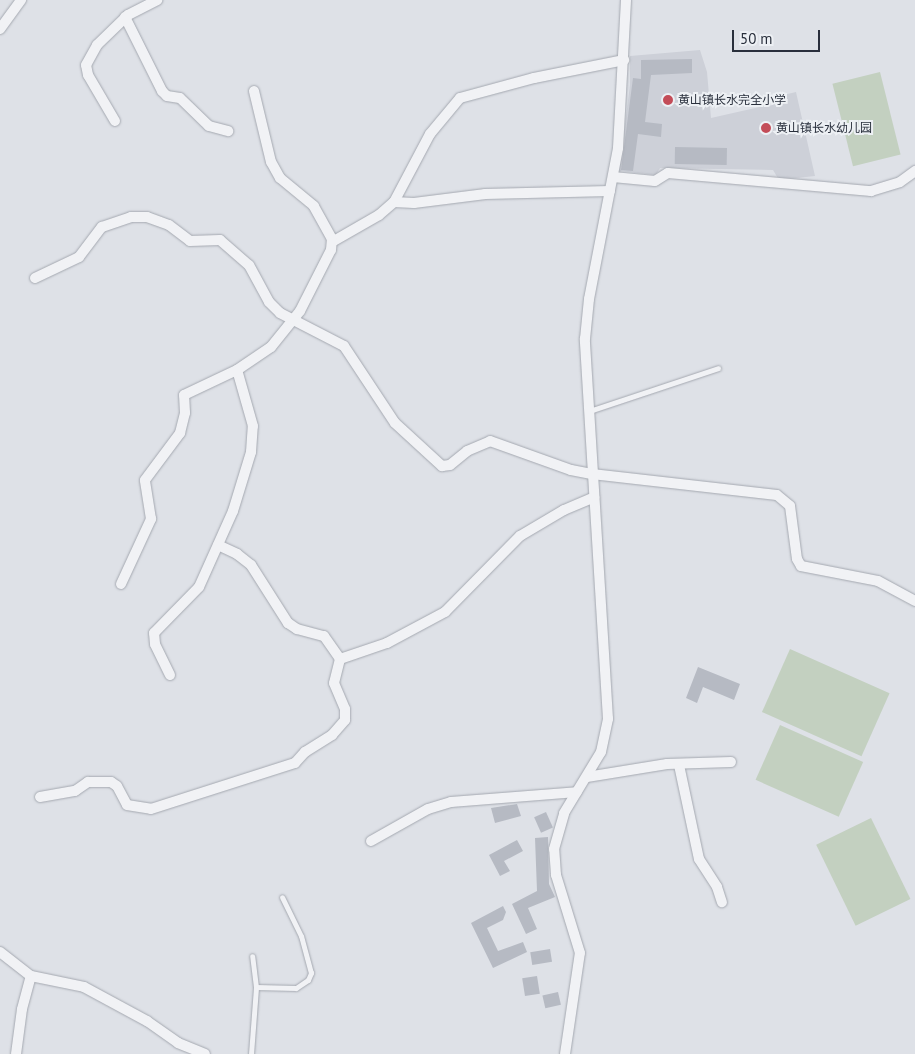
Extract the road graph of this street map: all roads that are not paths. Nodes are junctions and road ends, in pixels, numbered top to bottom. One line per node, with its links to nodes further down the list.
1 (21, 0): 5 (street)
2 (157, 0): 4 (street)
3 (626, 0): 6 (street)
4 (125, 18): 8 (street); 9 (street)
5 (0, 29)
6 (624, 60): 11 (street); 13 (street)
7 (254, 90): 14 (street)
8 (115, 121)
9 (228, 131)
10 (915, 171): 11 (street)
11 (612, 176): 12 (street)
12 (610, 191): 13 (street); 19 (street)
13 (394, 202): 14 (street)
14 (332, 242): 16 (street)
15 (35, 278): 16 (street)
16 (292, 322): 18 (street); 20 (street)
17 (718, 368): 19 (lane)
18 (237, 370): 22 (street); 23 (street)
19 (589, 411): 20 (street)
20 (592, 474): 21 (street); 24 (street)
21 (594, 497): 25 (street); 29 (street)
22 (218, 545): 25 (street); 26 (street)
23 (121, 584)
24 (915, 600)
25 (340, 659): 31 (street)
26 (170, 675)
27 (731, 762): 28 (street)
28 (679, 765): 29 (street); 34 (street)
29 (587, 777): 30 (street)
30 (577, 792): 32 (street); 42 (street)
31 (40, 797)
32 (371, 841)
33 (282, 897): 38 (lane)
34 (722, 902)
35 (0, 952): 37 (street)
36 (252, 956): 38 (lane)
37 (31, 976): 39 (street); 40 (street)
38 (256, 987): 41 (lane)
39 (16, 1054)
40 (205, 1054)
41 (250, 1054)
42 (565, 1054)

